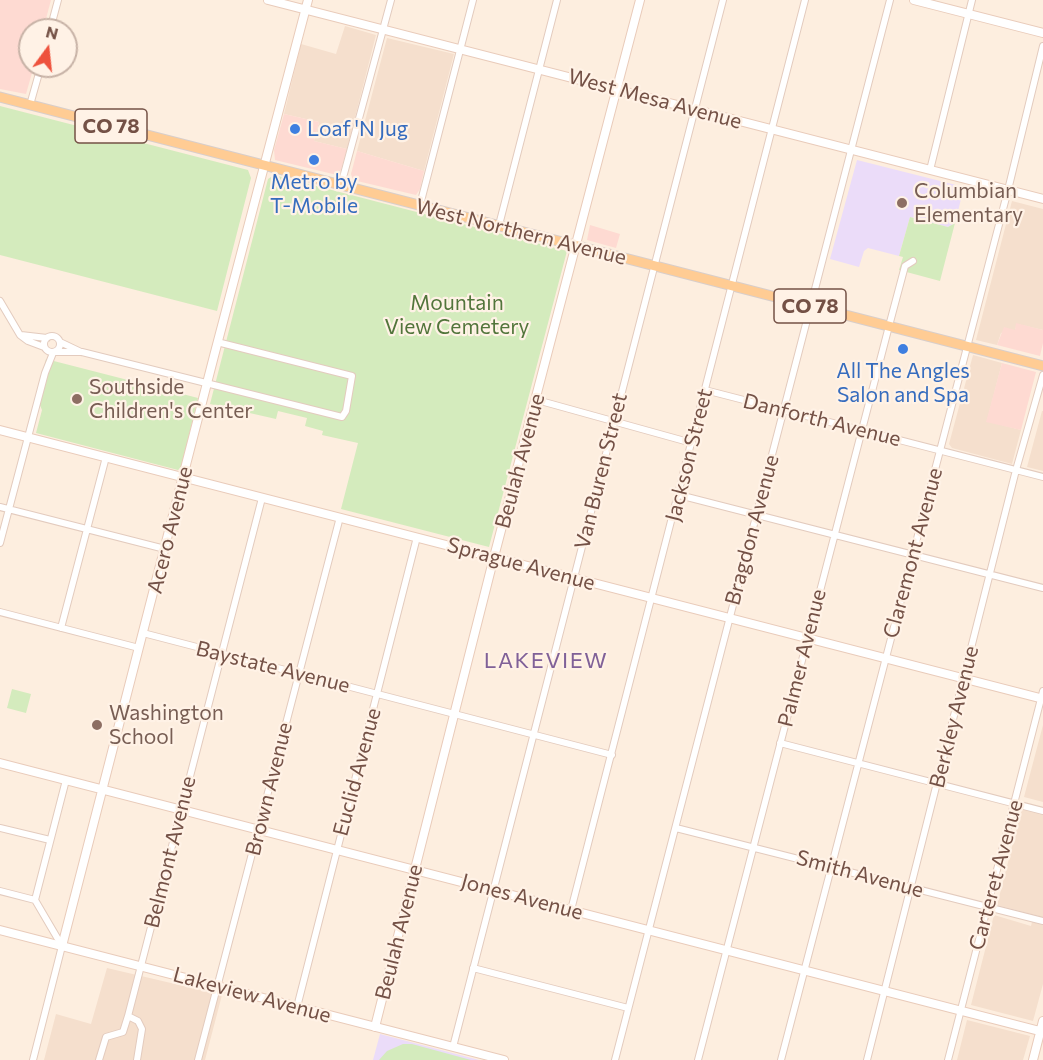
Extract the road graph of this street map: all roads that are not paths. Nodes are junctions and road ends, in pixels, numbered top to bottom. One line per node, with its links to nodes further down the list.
1 (58, 0): 14 (street)
2 (268, 0): 12 (street, West Mesa Avenue)
3 (391, 0): 15 (street)
4 (473, 0): 18 (street)
5 (557, 0): 19 (street)
6 (640, 0): 21 (street, Beulah Avenue)
7 (723, 0): 24 (street, Van Buren Street)
8 (805, 0): 25 (street, Jackson Street)
9 (890, 0): 26 (street, Bragdon Avenue)
10 (914, 0): 13 (street)
11 (972, 0): 13 (street)
12 (307, 5): 15 (street, West Mesa Avenue); 27 (street, Acero Avenue)
13 (968, 14): 16 (street); 28 (street)
14 (53, 18)
15 (383, 29): 18 (street, West Mesa Avenue); 29 (street)
16 (1043, 33)
17 (1043, 46): 30 (street, Claremont Avenue)
18 (461, 49): 19 (street, West Mesa Avenue); 32 (street)
19 (539, 69): 21 (street, West Mesa Avenue); 33 (street)
20 (37, 78): 23 (street)
21 (617, 90): 24 (street, West Mesa Avenue); 34 (street, Beulah Avenue)
22 (0, 97): 23 (main road, West Northern Avenue / CO 78)
23 (30, 105): 27 (main road, West Northern Avenue / CO 78)
24 (695, 110): 25 (street, West Mesa Avenue); 36 (street, Van Buren Street)
25 (773, 130): 26 (street, West Mesa Avenue); 37 (street, Jackson Street)
26 (852, 150): 28 (street, West Mesa Avenue); 39 (street, Bragdon Avenue)
27 (264, 166): 29 (main road, West Northern Avenue / CO 78); 44 (street, Acero Avenue)
28 (930, 170): 30 (street, West Mesa Avenue)
29 (341, 185): 32 (main road, West Northern Avenue / CO 78)
30 (1008, 190): 31 (street, West Mesa Avenue); 45 (street, Claremont Avenue)
31 (1043, 199)
32 (420, 205): 33 (main road, West Northern Avenue / CO 78)
33 (499, 225): 34 (main road, West Northern Avenue / CO 78)
34 (576, 246): 36 (main road, West Northern Avenue / CO 78); 54 (street, Beulah Avenue)
35 (913, 261): 40 (street, Palmer Avenue)
36 (654, 266): 37 (main road, West Northern Avenue / CO 78); 56 (street, Van Buren Street)
37 (733, 286): 39 (main road, West Northern Avenue / CO 78); 53 (street, Jackson Street)
38 (0, 301): 41 (street)
39 (811, 306): 40 (main road, West Northern Avenue / CO 78); 55 (street, Bragdon Avenue)
40 (889, 326): 45 (main road, West Northern Avenue / CO 78); 57 (street, Palmer Avenue)
41 (20, 335): 42 (street); 46 (street)
42 (47, 338): 43 (street); 46 (street)
43 (60, 342): 47 (street); 48 (street)
44 (217, 342): 52 (street, Acero Avenue); 52 (street)
45 (967, 346): 49 (main road, West Northern Avenue / CO 78); 61 (street, Claremont Avenue)
46 (45, 348): 47 (street); 50 (street)
47 (54, 352): 48 (street); 50 (street)
48 (82, 352): 52 (street)
49 (1043, 366)
50 (45, 373): 59 (street)
51 (1043, 375): 63 (street, Berkley Avenue)
52 (207, 385): 64 (street, Acero Avenue)
53 (705, 390): 55 (street, Danforth Avenue); 60 (street, Jackson Street)
54 (537, 400): 56 (street); 78 (street, Beulah Avenue)
55 (783, 409): 57 (street, Danforth Avenue); 70 (street, Bragdon Avenue)
56 (613, 421): 60 (street); 80 (street, Van Buren Street)
57 (861, 429): 61 (street, Danforth Avenue); 73 (street, Palmer Avenue)
58 (0, 430): 59 (street, Sprague Avenue)
59 (28, 437): 62 (street, Sprague Avenue); 69 (street)
60 (692, 443): 66 (street, Jackson Street)
61 (940, 451): 63 (street, Danforth Avenue); 77 (street, Claremont Avenue)
62 (106, 457): 64 (street, Sprague Avenue); 72 (street)
63 (1016, 470): 65 (street, Danforth Avenue); 79 (street, Berkley Avenue)
64 (183, 477): 67 (street, Sprague Avenue); 76 (street, Acero Avenue)
65 (1043, 477)
66 (679, 495): 70 (street); 82 (street, Jackson Street)
67 (262, 498): 71 (street, Sprague Avenue); 89 (street, Belmont Avenue)
68 (0, 507): 69 (street)
69 (9, 509): 72 (street); 75 (street)
70 (756, 514): 73 (street); 84 (street, Bragdon Avenue)
71 (339, 517): 74 (street, Sprague Avenue); 91 (street, Brown Avenue)
72 (87, 529): 76 (street); 85 (street)
73 (834, 534): 77 (street); 87 (street, Palmer Avenue)
74 (417, 537): 78 (street, Sprague Avenue); 93 (street, Euclid Avenue)
75 (0, 543)
76 (165, 549): 86 (street, Acero Avenue)
77 (912, 554): 79 (street); 90 (street, Claremont Avenue)
78 (494, 557): 80 (street, Sprague Avenue); 95 (street, Beulah Avenue)
79 (990, 575): 81 (street); 92 (street, Berkley Avenue)
80 (574, 578): 82 (street, Sprague Avenue); 96 (street, Van Buren Street)
81 (1043, 588)
82 (651, 598): 84 (street, Sprague Avenue); 98 (street, Jackson Street)
83 (0, 612): 85 (street)
84 (729, 618): 87 (street, Sprague Avenue); 108 (street, Bragdon Avenue)
85 (62, 628): 88 (street)
86 (143, 633): 88 (street, Acero Avenue); 89 (street, Baystate Avenue)
87 (807, 639): 90 (street, Sprague Avenue); 97 (street, Palmer Avenue)
88 (139, 648): 103 (street, Acero Avenue)
89 (221, 654): 91 (street, Baystate Avenue); 105 (street, Belmont Avenue)
90 (886, 659): 92 (street, Sprague Avenue); 99 (street, Claremont Avenue)
91 (299, 674): 93 (street, Baystate Avenue); 109 (street, Brown Avenue)
92 (964, 679): 94 (street, Sprague Avenue); 102 (street, Berkley Avenue)
93 (378, 693): 95 (street, Baystate Avenue); 112 (street, Euclid Avenue)
94 (1042, 696): 104 (street, Carteret Avenue)
95 (454, 714): 96 (street, Baystate Avenue); 114 (street, Beulah Avenue)
96 (533, 734): 98 (street, Baystate Avenue); 116 (street, Van Buren Street)
97 (780, 743): 99 (street); 111 (street, Palmer Avenue)
98 (612, 755): 120 (street, Jackson Street)
99 (858, 762): 102 (street); 113 (street, Claremont Avenue)
100 (0, 763): 101 (street, Jones Avenue)
101 (66, 780): 103 (street, Jones Avenue); 110 (street)
102 (938, 784): 104 (street); 115 (street, Berkley Avenue)
103 (104, 789): 105 (street, Jones Avenue); 124 (street, Acero Avenue)
104 (1014, 804): 106 (street); 119 (street, Carteret Avenue)
105 (181, 810): 109 (street, Jones Avenue); 126 (street, Belmont Avenue)
106 (1043, 811)
107 (0, 828): 110 (street)
108 (676, 828): 111 (street, Smith Avenue); 123 (street, Bragdon Avenue)
109 (259, 830): 112 (street, Jones Avenue); 129 (street, Brown Avenue)
110 (50, 840): 118 (street)
111 (753, 846): 113 (street, Smith Avenue); 125 (street, Palmer Avenue)
112 (337, 849): 114 (street, Jones Avenue); 131 (street, Euclid Avenue)
113 (831, 866): 115 (street, Smith Avenue); 128 (street, Claremont Avenue)
114 (415, 870): 116 (street, Jones Avenue); 136 (street, Beulah Avenue)
115 (910, 886): 119 (street, Smith Avenue); 130 (street, Berkley Avenue)
116 (493, 890): 120 (street, Jones Avenue); 127 (street, Van Buren Street)
117 (0, 891): 118 (street)
118 (35, 900): 124 (street)
119 (987, 907): 121 (street, Smith Avenue); 133 (street, Carteret Avenue)
120 (571, 910): 123 (street, Jones Avenue)
121 (1043, 921)
122 (0, 930): 124 (street, Lakeview Avenue)
123 (649, 931): 125 (street, Jones Avenue); 132 (street, Bragdon Avenue)
124 (62, 946): 126 (street, Lakeview Avenue); 139 (street, Acero Avenue)
125 (727, 951): 128 (street, Jones Avenue); 145 (street, Palmer Avenue)
126 (140, 966): 129 (street, Lakeview Avenue); 134 (street, Belmont Avenue)
127 (473, 968): 132 (street); 138 (street, Van Buren Street)
128 (804, 971): 130 (street, Jones Avenue); 146 (street, Claremont Avenue)
129 (218, 986): 131 (street, Lakeview Avenue); 142 (street, Brown Avenue)
130 (884, 992): 133 (street, Jones Avenue); 147 (street, Berkley Avenue)
131 (297, 1007): 136 (street, Lakeview Avenue)
132 (628, 1008): 144 (street, Bragdon Avenue)
133 (960, 1011): 137 (street, Jones Avenue); 148 (street, Carteret Avenue)
134 (128, 1016): 140 (street); 141 (street)
135 (1043, 1021): 137 (street)
136 (375, 1027): 138 (street, Lakeview Avenue)
137 (1042, 1032): 149 (street)
138 (453, 1047): 143 (street, Lakeview Avenue)
139 (33, 1060)
140 (99, 1060)
141 (137, 1060)
142 (198, 1060)
143 (504, 1060)
144 (615, 1060)
145 (698, 1060)
146 (782, 1060)
147 (867, 1060)
148 (948, 1060)
149 (1033, 1060)

